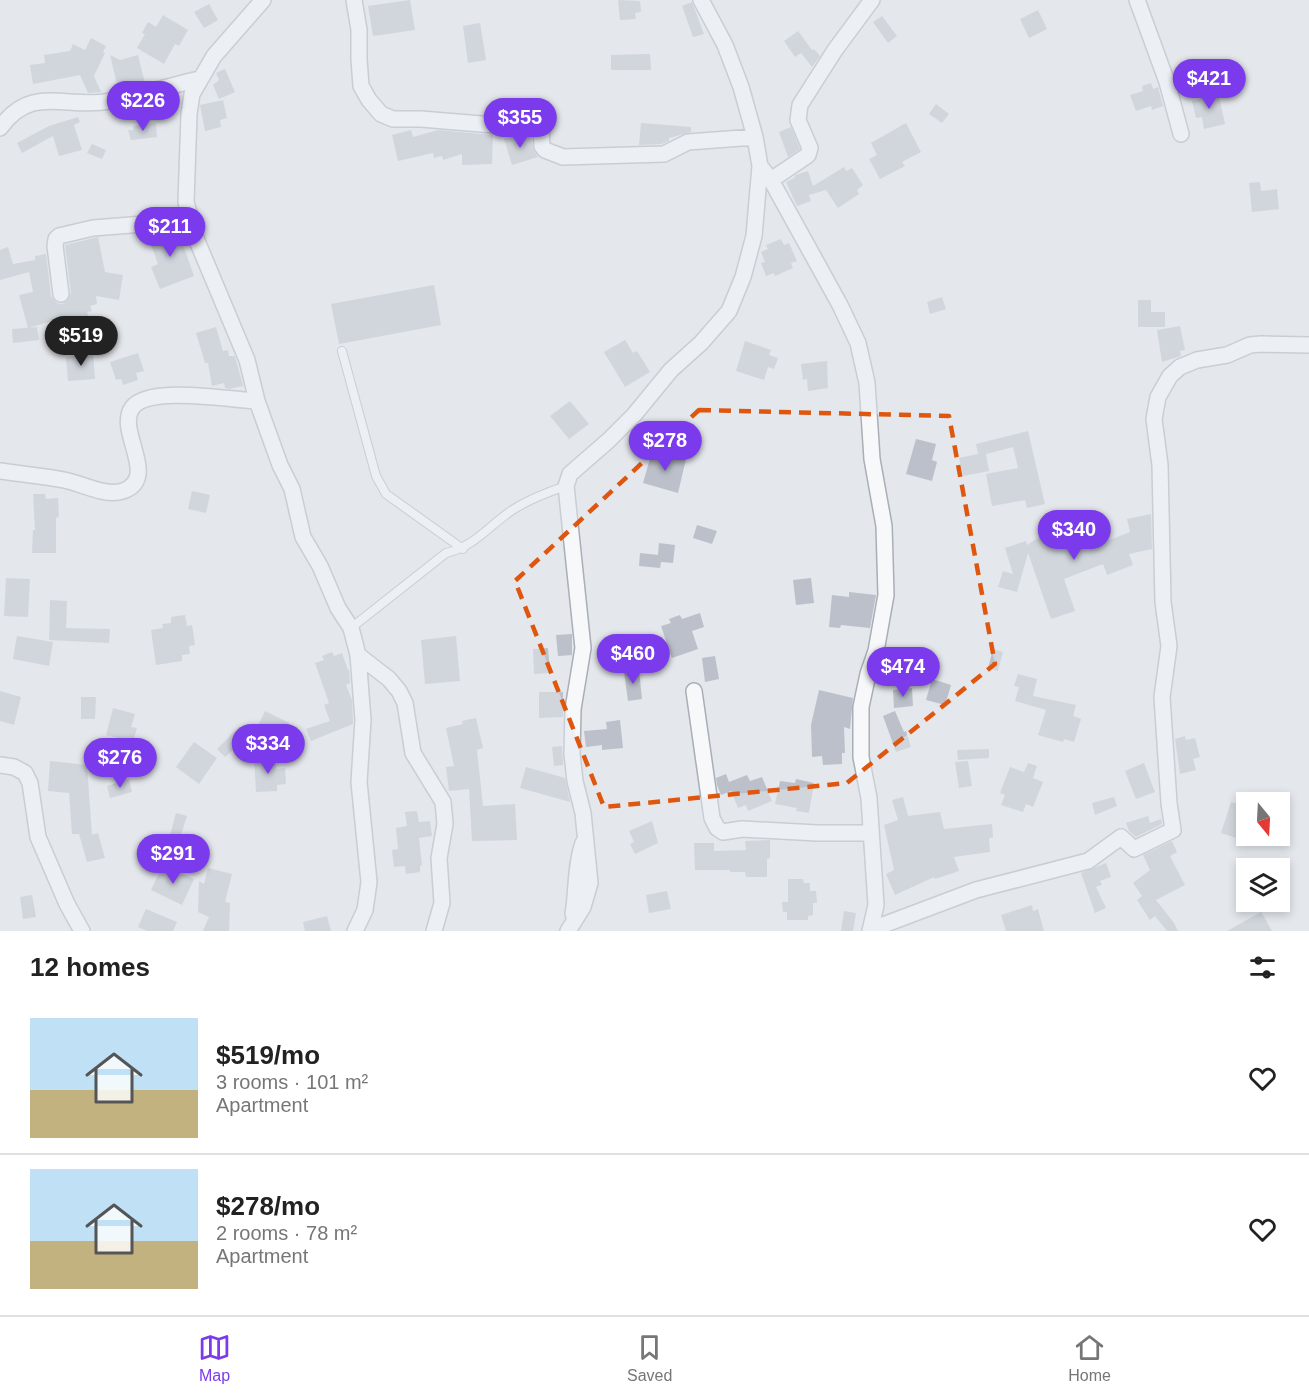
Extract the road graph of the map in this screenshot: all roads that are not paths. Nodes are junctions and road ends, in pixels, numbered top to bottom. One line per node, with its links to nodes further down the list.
1 (262, 0): 6 (street)
2 (354, 0): 11 (street)
3 (701, 0): 11 (street)
4 (872, 0): 13 (street)
5 (1137, 0): 10 (street)
6 (199, 79): 8 (street); 14 (street)
7 (0, 104): 8 (street)
8 (17, 109): 9 (street)
9 (0, 128)
10 (1181, 134)
11 (755, 137): 12 (street)
12 (760, 166): 13 (street); 20 (street)
13 (771, 180): 26 (street)
14 (189, 214): 15 (street); 18 (street)
15 (62, 294)
16 (1309, 345): 28 (street)
17 (342, 351): 21 (lane)
18 (257, 401): 19 (street); 22 (street)
19 (0, 471)
20 (566, 486): 21 (lane); 27 (street)
21 (463, 549): 22 (lane)
22 (351, 628): 23 (street)
23 (358, 655): 30 (street); 31 (street)
24 (694, 691): 26 (street)
25 (0, 765): 29 (street)
26 (871, 833): 28 (street)
27 (570, 928)
28 (870, 930)
29 (82, 931)
30 (355, 931)
31 (434, 931)

